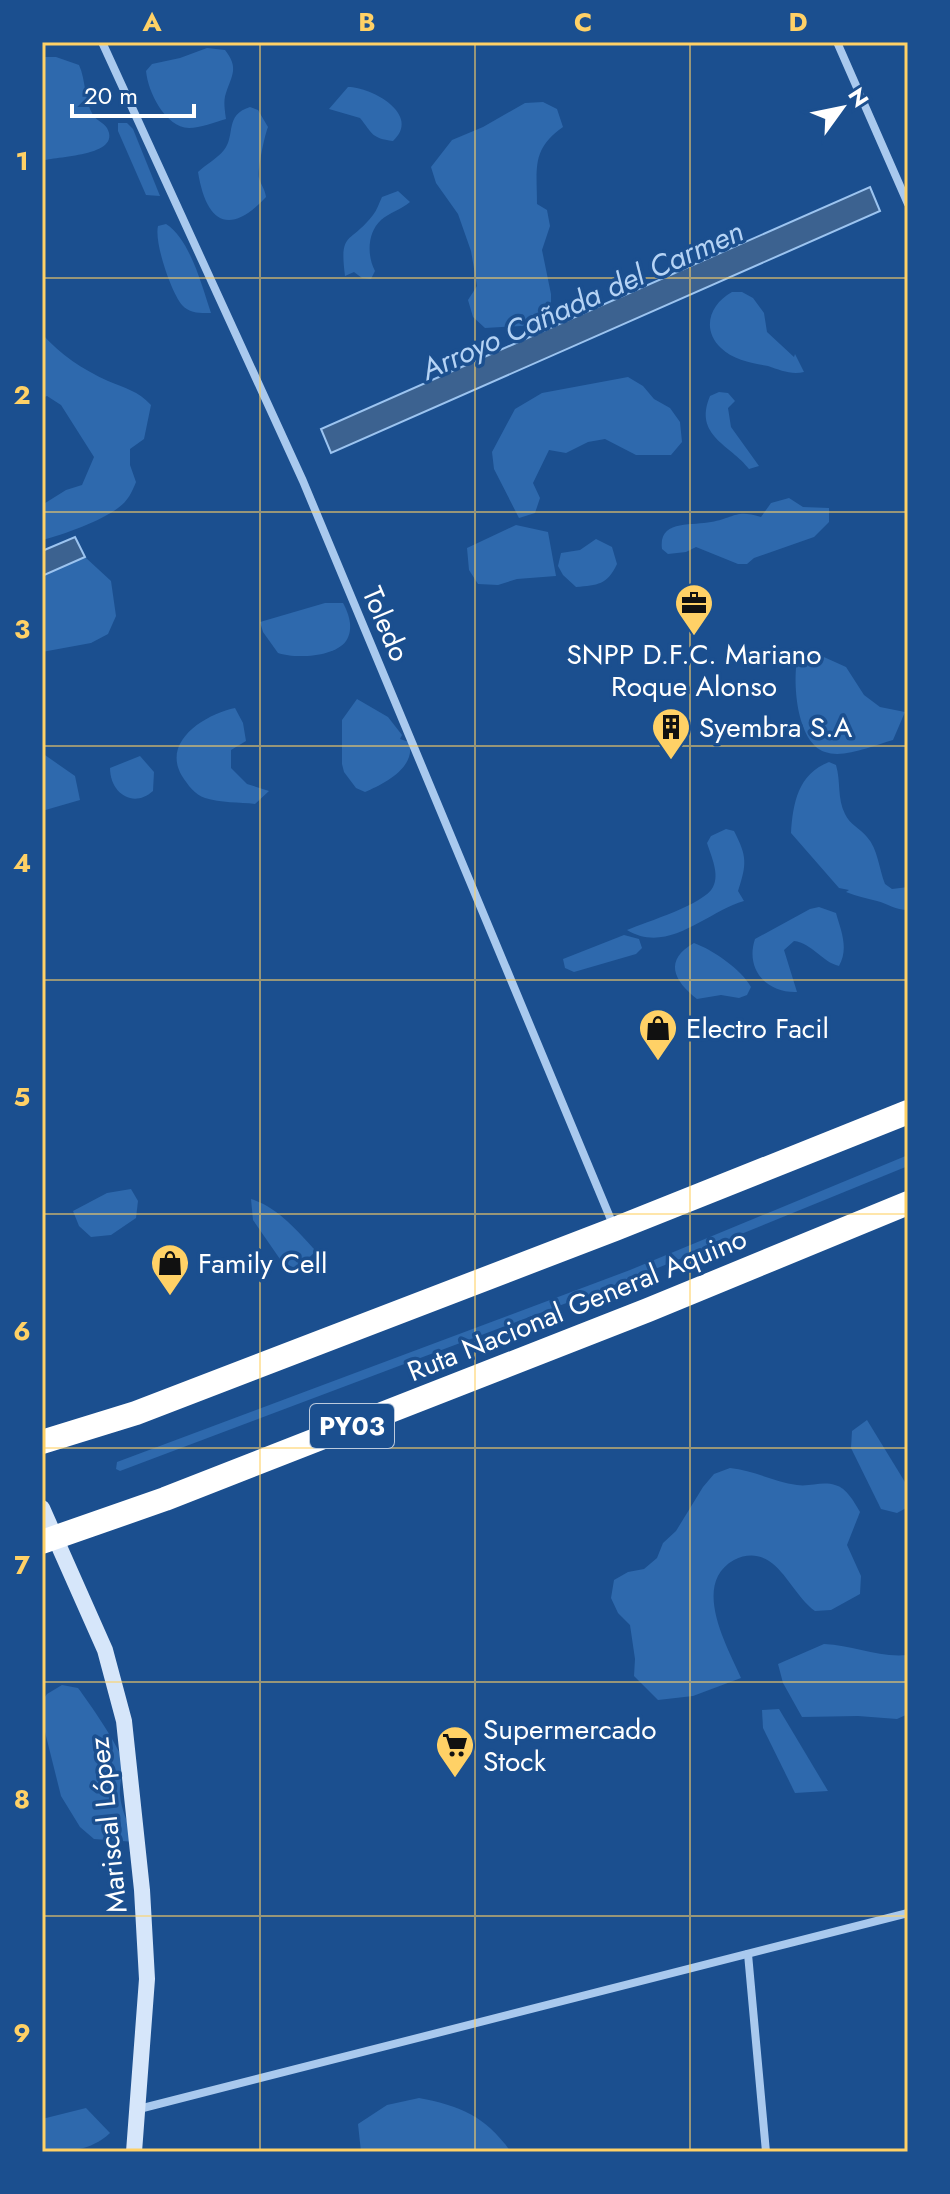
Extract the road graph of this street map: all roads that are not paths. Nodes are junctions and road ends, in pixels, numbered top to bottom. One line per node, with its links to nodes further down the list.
1 (102, 42): 6 (street, Toledo)
2 (837, 42): 3 (street)
3 (908, 204)
4 (908, 1112): 6 (highway, Ruta Nacional General Aquino)
5 (908, 1203): 9 (highway, Ruta Nacional General Aquino / PY03)
6 (615, 1229): 7 (highway, Ruta Nacional General Aquino)
7 (42, 1442)
8 (42, 1508): 9 (street, Mariscal López)
9 (49, 1540): 12 (street, Mariscal López)
10 (908, 1913): 11 (street)
11 (748, 1954): 12 (street); 14 (street)
12 (139, 2109): 13 (street, Mariscal López)
13 (134, 2152)
14 (766, 2152)

